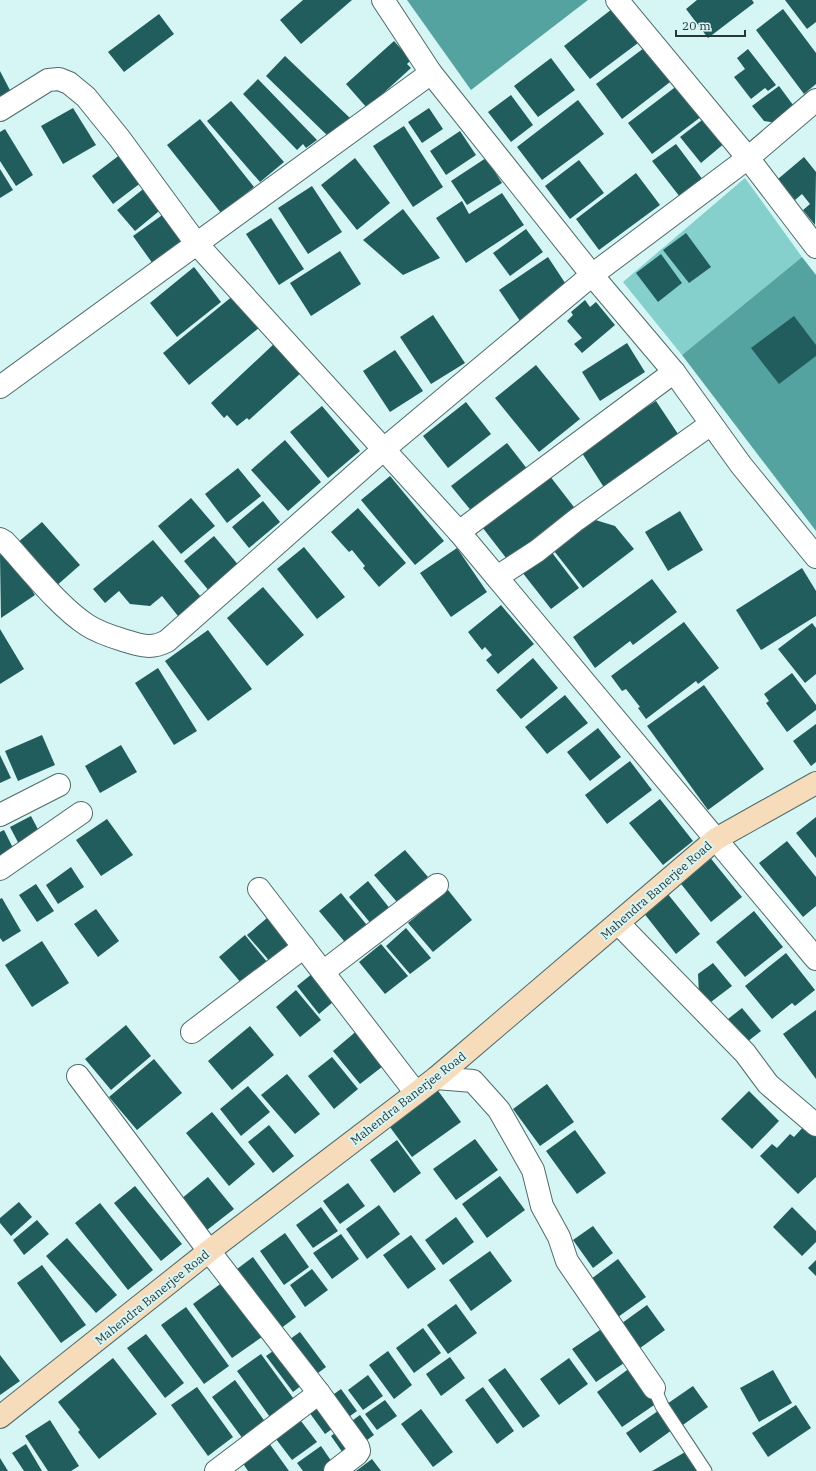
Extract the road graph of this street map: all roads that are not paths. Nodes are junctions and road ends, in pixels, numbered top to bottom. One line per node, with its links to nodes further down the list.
1 (383, 0): 3 (street)
2 (617, 0): 6 (street)
3 (431, 72): 7 (street); 9 (street)
4 (816, 100): 6 (street)
5 (0, 110): 7 (street)
6 (748, 158): 8 (street); 9 (street)
7 (196, 243): 11 (street); 13 (street)
8 (816, 247)
9 (592, 274): 10 (street); 13 (street)
10 (674, 372): 12 (street); 14 (street)
11 (0, 387)
12 (711, 424): 16 (street); 17 (street)
13 (384, 449): 14 (street); 15 (street)
14 (459, 532): 17 (street)
15 (0, 539)
16 (816, 558)
17 (497, 577): 22 (street)
18 (816, 783): 22 (street, Mahendra Banerjee Road)
19 (58, 785): 21 (street)
20 (81, 813): 23 (street)
21 (0, 815)
22 (716, 839): 26 (street, Mahendra Banerjee Road); 28 (street)
23 (0, 869)
24 (437, 885): 29 (street)
25 (259, 889): 27 (street)
26 (618, 923): 32 (street, Mahendra Banerjee Road); 34 (street)
27 (304, 947): 29 (street); 30 (street)
28 (816, 959)
29 (323, 972): 33 (street)
30 (192, 1032)
31 (78, 1076): 35 (street)
32 (436, 1078): 33 (street, Mahendra Banerjee Road); 36 (street)
33 (416, 1093): 35 (street, Mahendra Banerjee Road)
34 (816, 1124)
35 (209, 1251): 37 (street); 38 (street, Mahendra Banerjee Road)
36 (654, 1388): 41 (lane)
37 (319, 1393): 39 (street); 40 (street)
38 (0, 1417)
39 (216, 1471)
40 (335, 1471)
41 (705, 1471)

